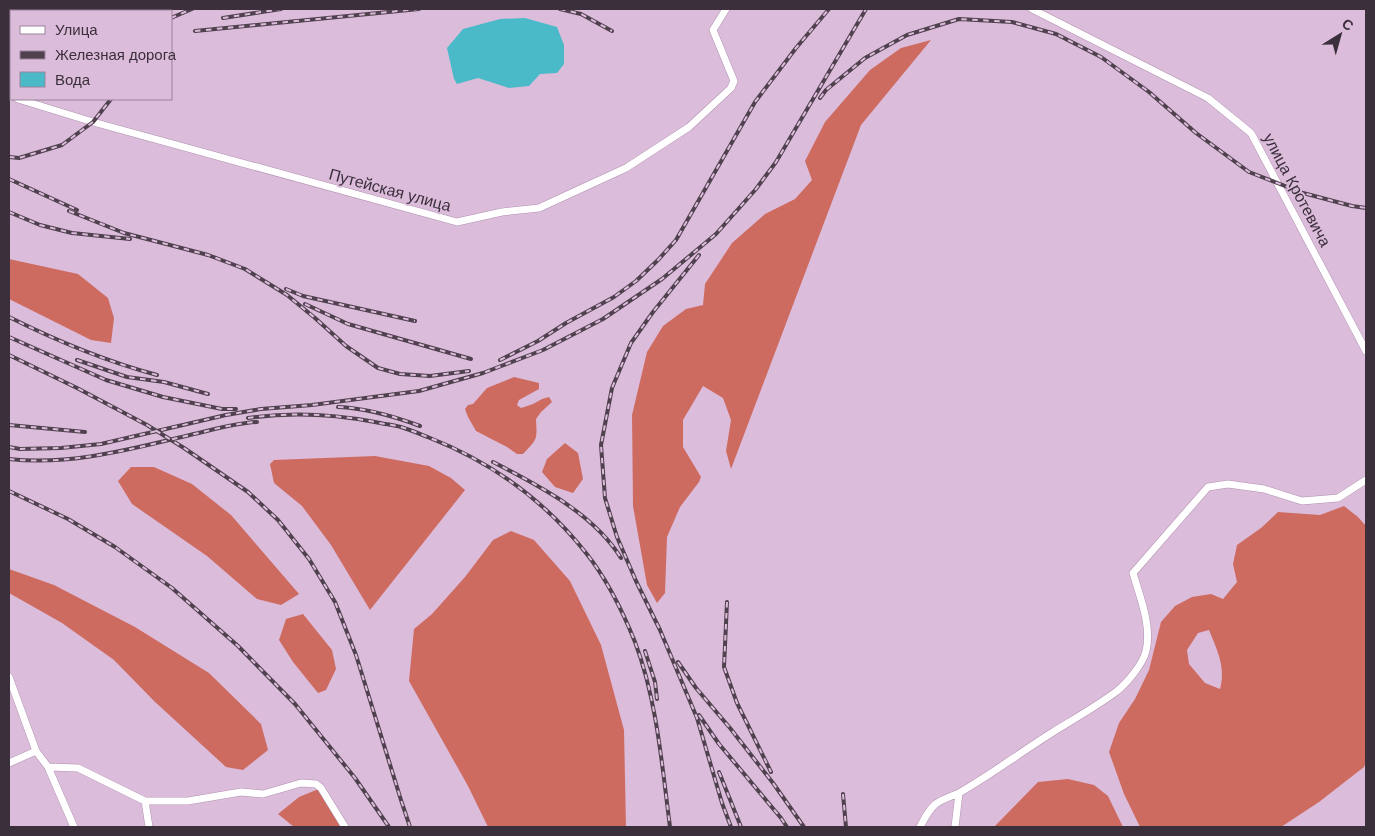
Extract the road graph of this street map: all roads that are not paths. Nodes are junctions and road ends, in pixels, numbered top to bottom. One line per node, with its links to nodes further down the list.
1 (726, 9): 3 (street, Путейская улица)
2 (1032, 9): 4 (street, улица Кротевича)
3 (21, 100)
4 (1366, 351)
5 (1366, 480): 10 (street)
6 (9, 677): 7 (street)
7 (36, 752): 8 (street); 9 (street)
8 (9, 763)
9 (48, 767): 11 (street); 12 (street)
10 (960, 792): 15 (street); 16 (street)
11 (145, 801): 13 (street); 14 (street)
12 (74, 827)
13 (149, 827)
14 (345, 827)
15 (920, 827)
16 (955, 827)

